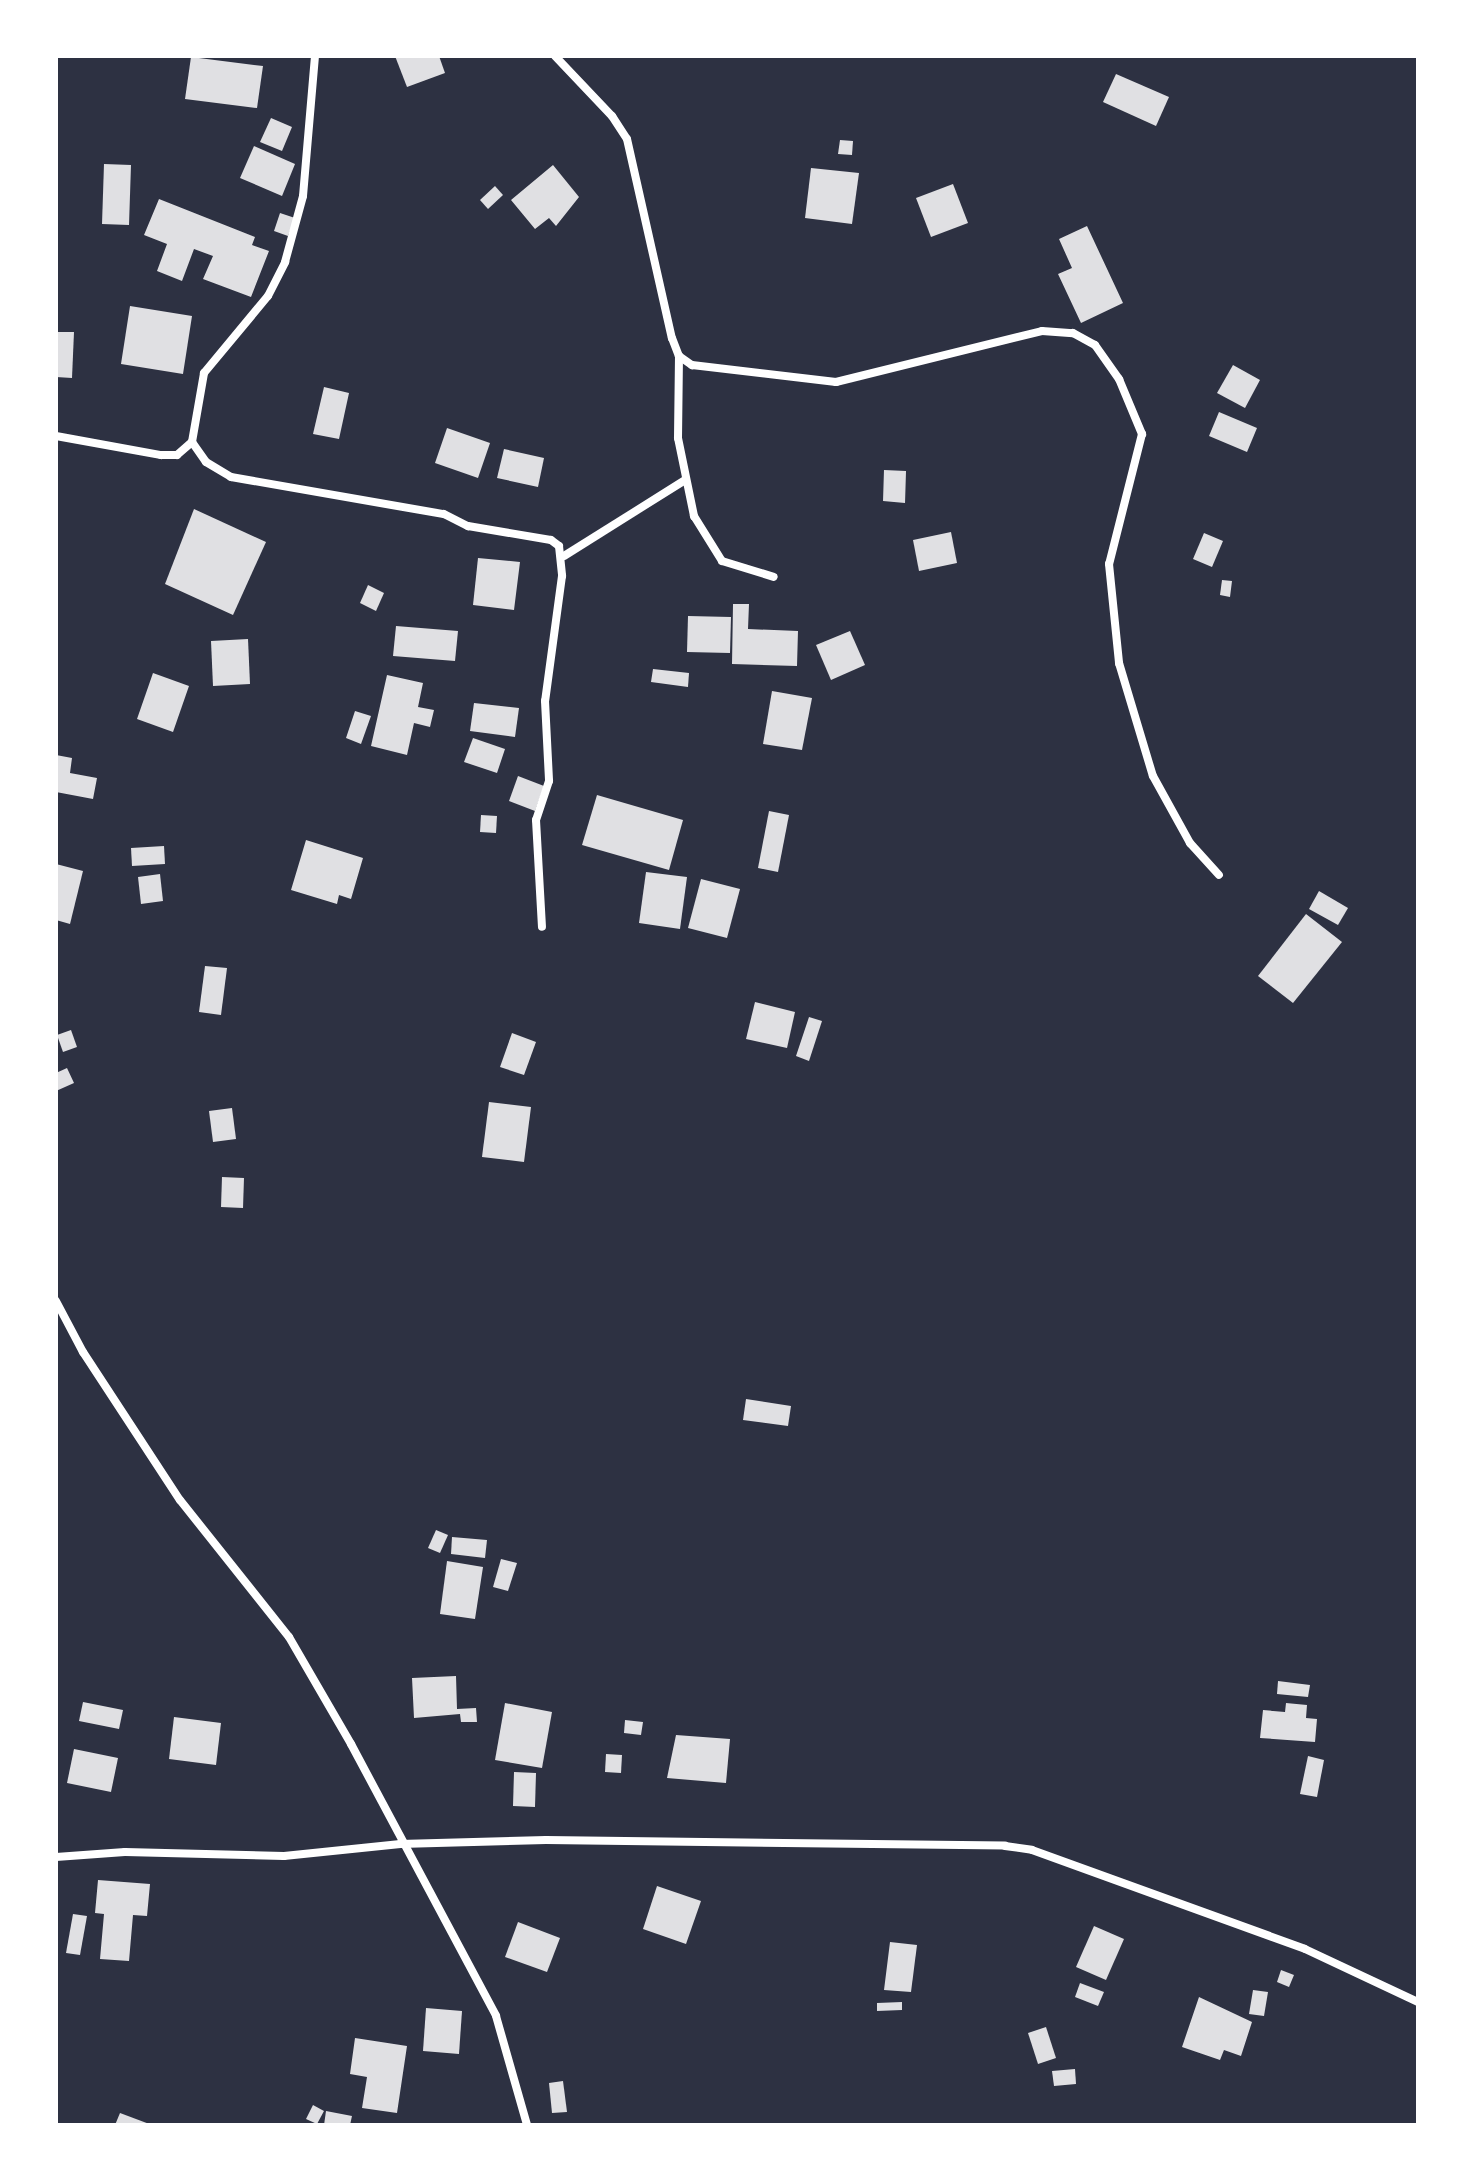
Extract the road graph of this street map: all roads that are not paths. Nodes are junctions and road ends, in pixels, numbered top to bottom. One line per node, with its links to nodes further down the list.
1 (315, 56): 5 (street)
2 (555, 56): 3 (street)
3 (679, 356): 6 (street); 9 (street)
4 (56, 436): 5 (street)
5 (192, 442): 7 (street)
6 (685, 480): 7 (street); 8 (street)
7 (564, 556): 10 (street)
8 (774, 577)
9 (1219, 875)
10 (542, 927)
11 (56, 1301): 12 (street)
12 (400, 1844): 13 (street); 14 (street); 15 (street)
13 (56, 1857)
14 (1418, 2002)
15 (527, 2125)

